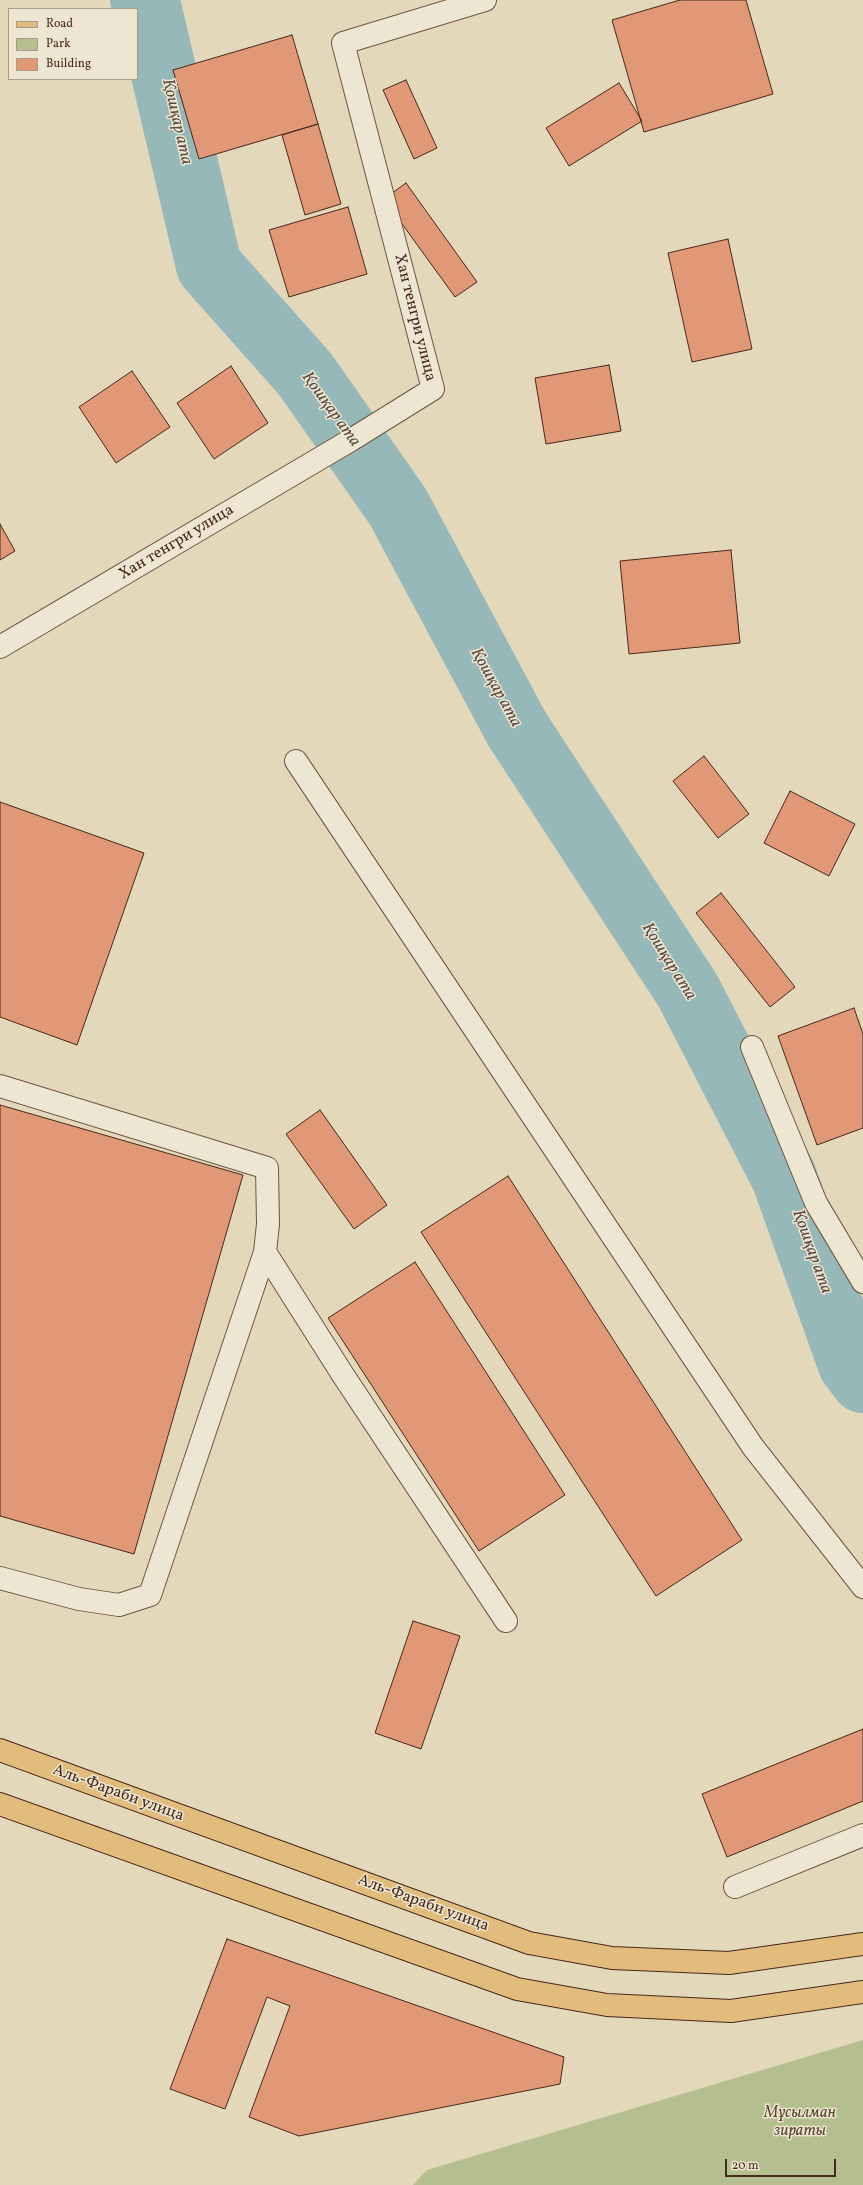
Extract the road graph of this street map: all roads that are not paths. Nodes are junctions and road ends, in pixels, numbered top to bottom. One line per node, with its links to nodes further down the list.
1 (485, 0): 2 (street, Хан тенгри улица)
2 (0, 647)
3 (296, 761): 9 (street)
4 (752, 1047): 7 (street)
5 (0, 1086): 6 (street)
6 (265, 1252): 8 (street); 10 (street)
7 (863, 1282)
8 (0, 1578)
9 (863, 1587)
10 (506, 1621)
11 (0, 1750): 15 (main road, Аль-Фараби улица)
12 (0, 1804): 16 (main road)
13 (863, 1835): 14 (street)
14 (735, 1888)
15 (863, 1944)
16 (863, 1992)

